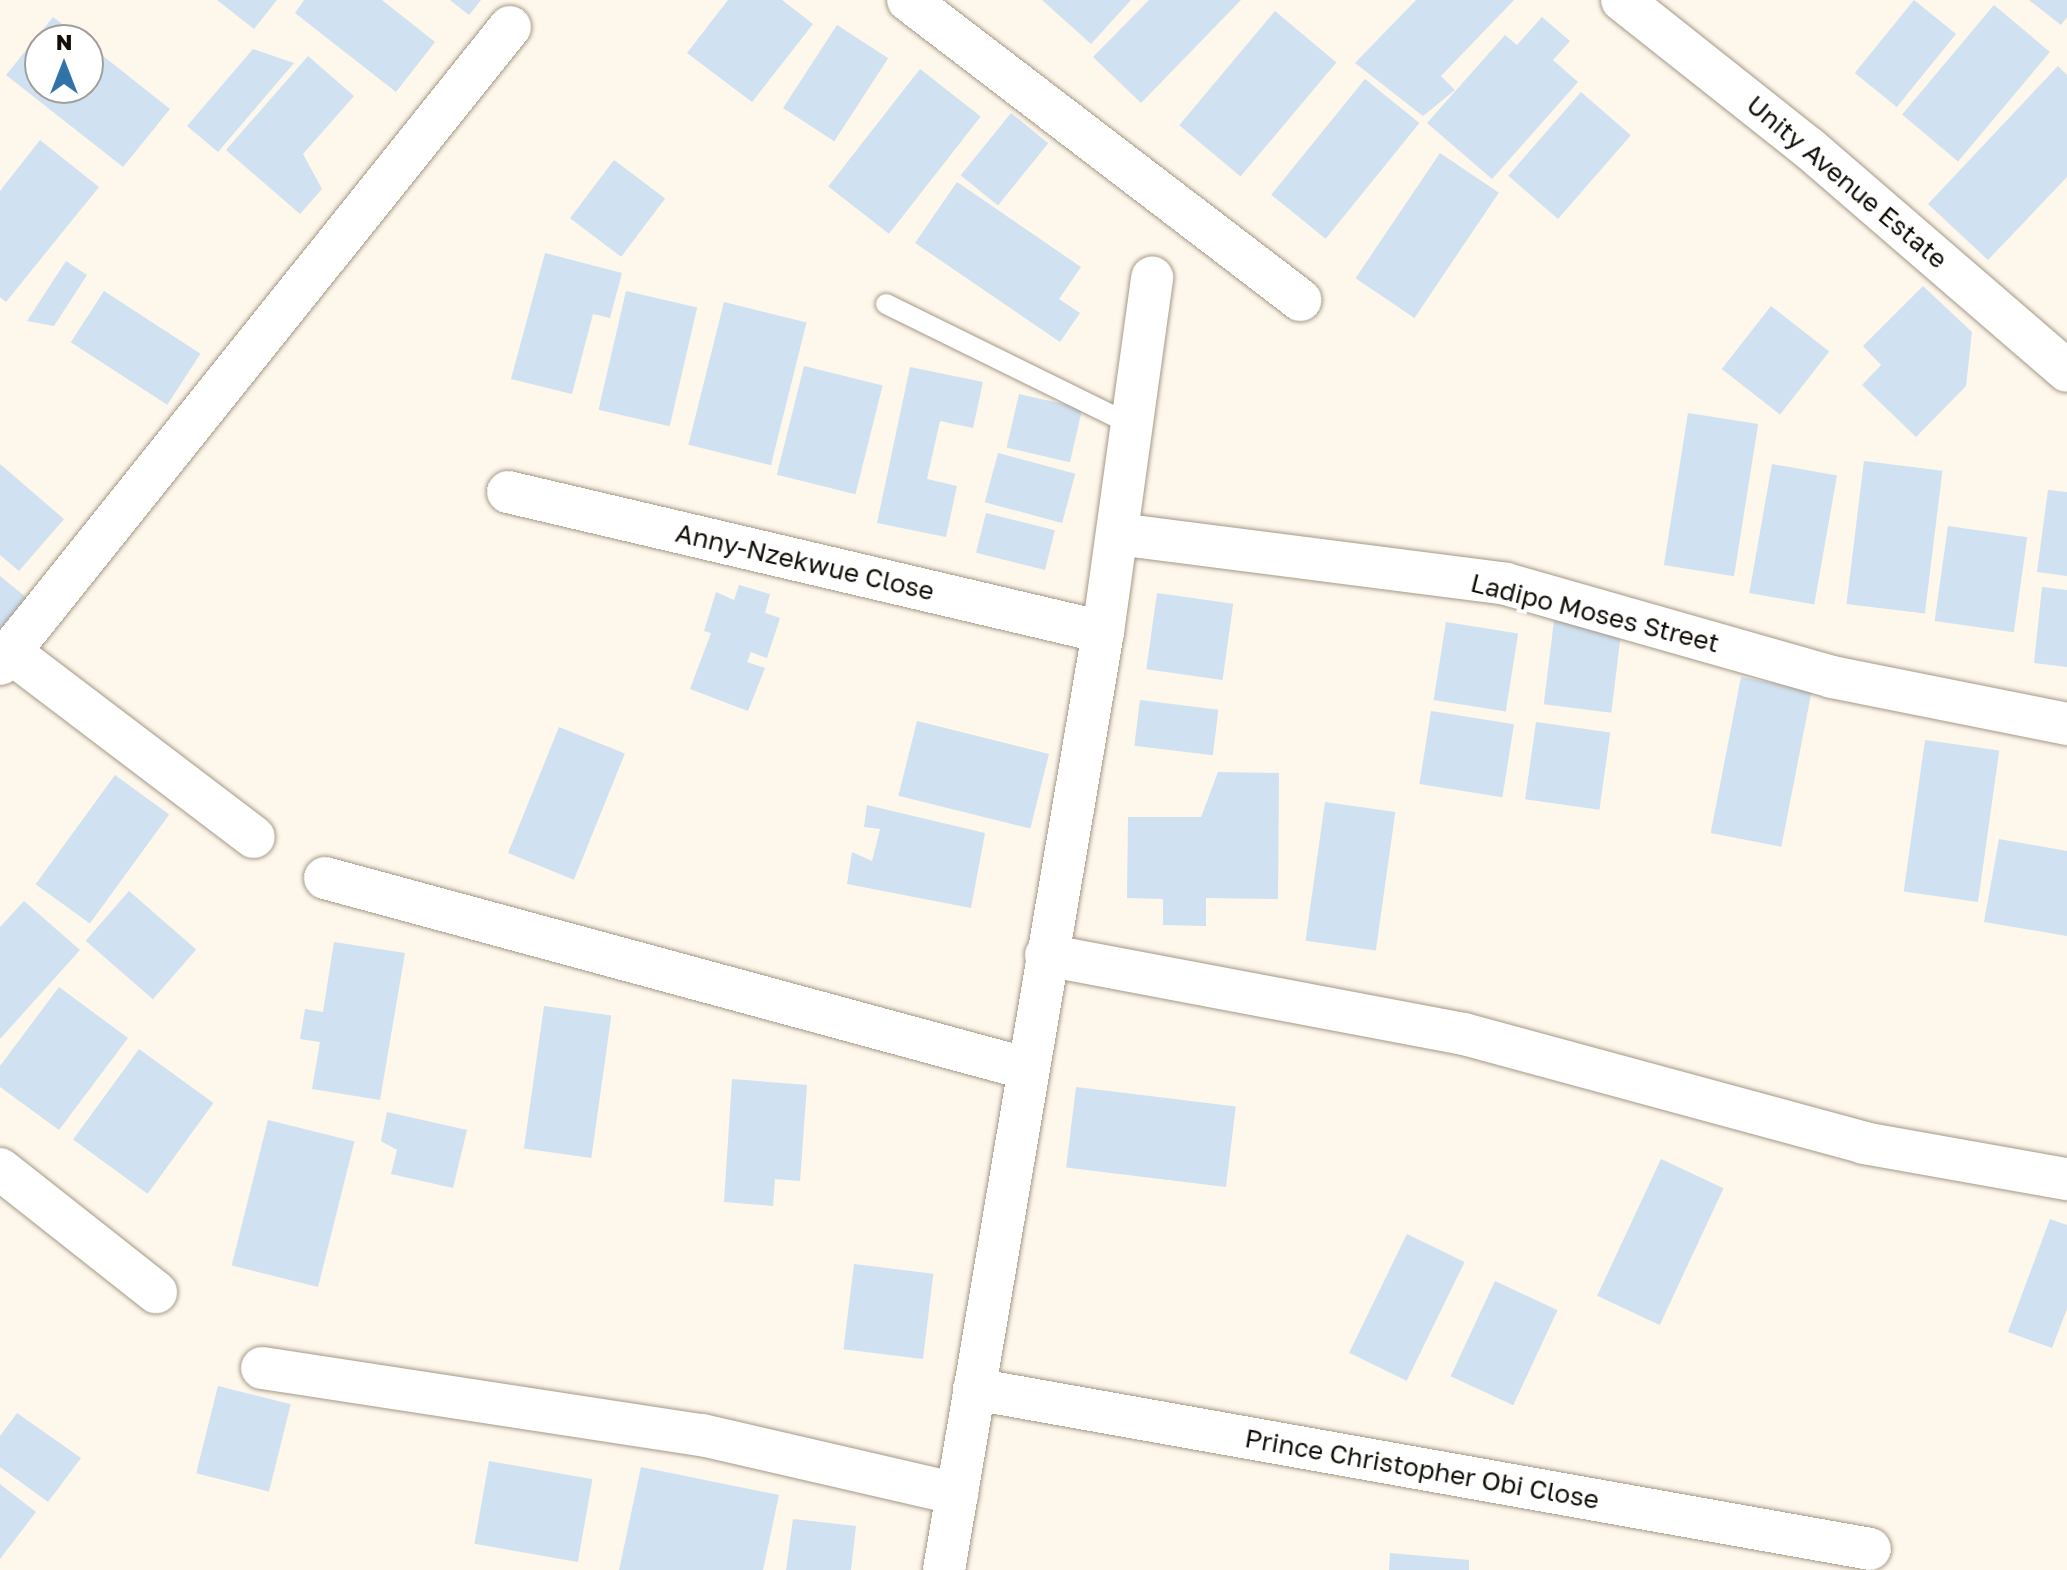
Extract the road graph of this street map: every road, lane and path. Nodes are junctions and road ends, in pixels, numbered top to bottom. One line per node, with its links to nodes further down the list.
1 (908, 0): 5 (street)
2 (1622, 0): 7 (street, Unity Avenue Estate)
3 (510, 27): 12 (street)
4 (1152, 277): 8 (street)
5 (1300, 300)
6 (886, 304): 8 (lane)
7 (2067, 371)
8 (1132, 425): 10 (street)
9 (508, 492): 11 (street, Anny-Nzekwue Close)
10 (1118, 534): 11 (street); 13 (street, Ladipo Moses Street)
11 (1103, 632): 16 (street)
12 (5, 658): 14 (street)
13 (2067, 724)
14 (254, 837)
15 (325, 878): 17 (street)
16 (1046, 955): 17 (street); 19 (street)
17 (1028, 1069): 22 (street)
18 (0, 1169): 20 (street)
19 (2067, 1179)
20 (156, 1292)
21 (262, 1368): 23 (street)
22 (974, 1389): 23 (street); 24 (street, Prince Christopher Obi Close)
23 (957, 1494): 25 (street)
24 (1870, 1549)
25 (944, 1570)

